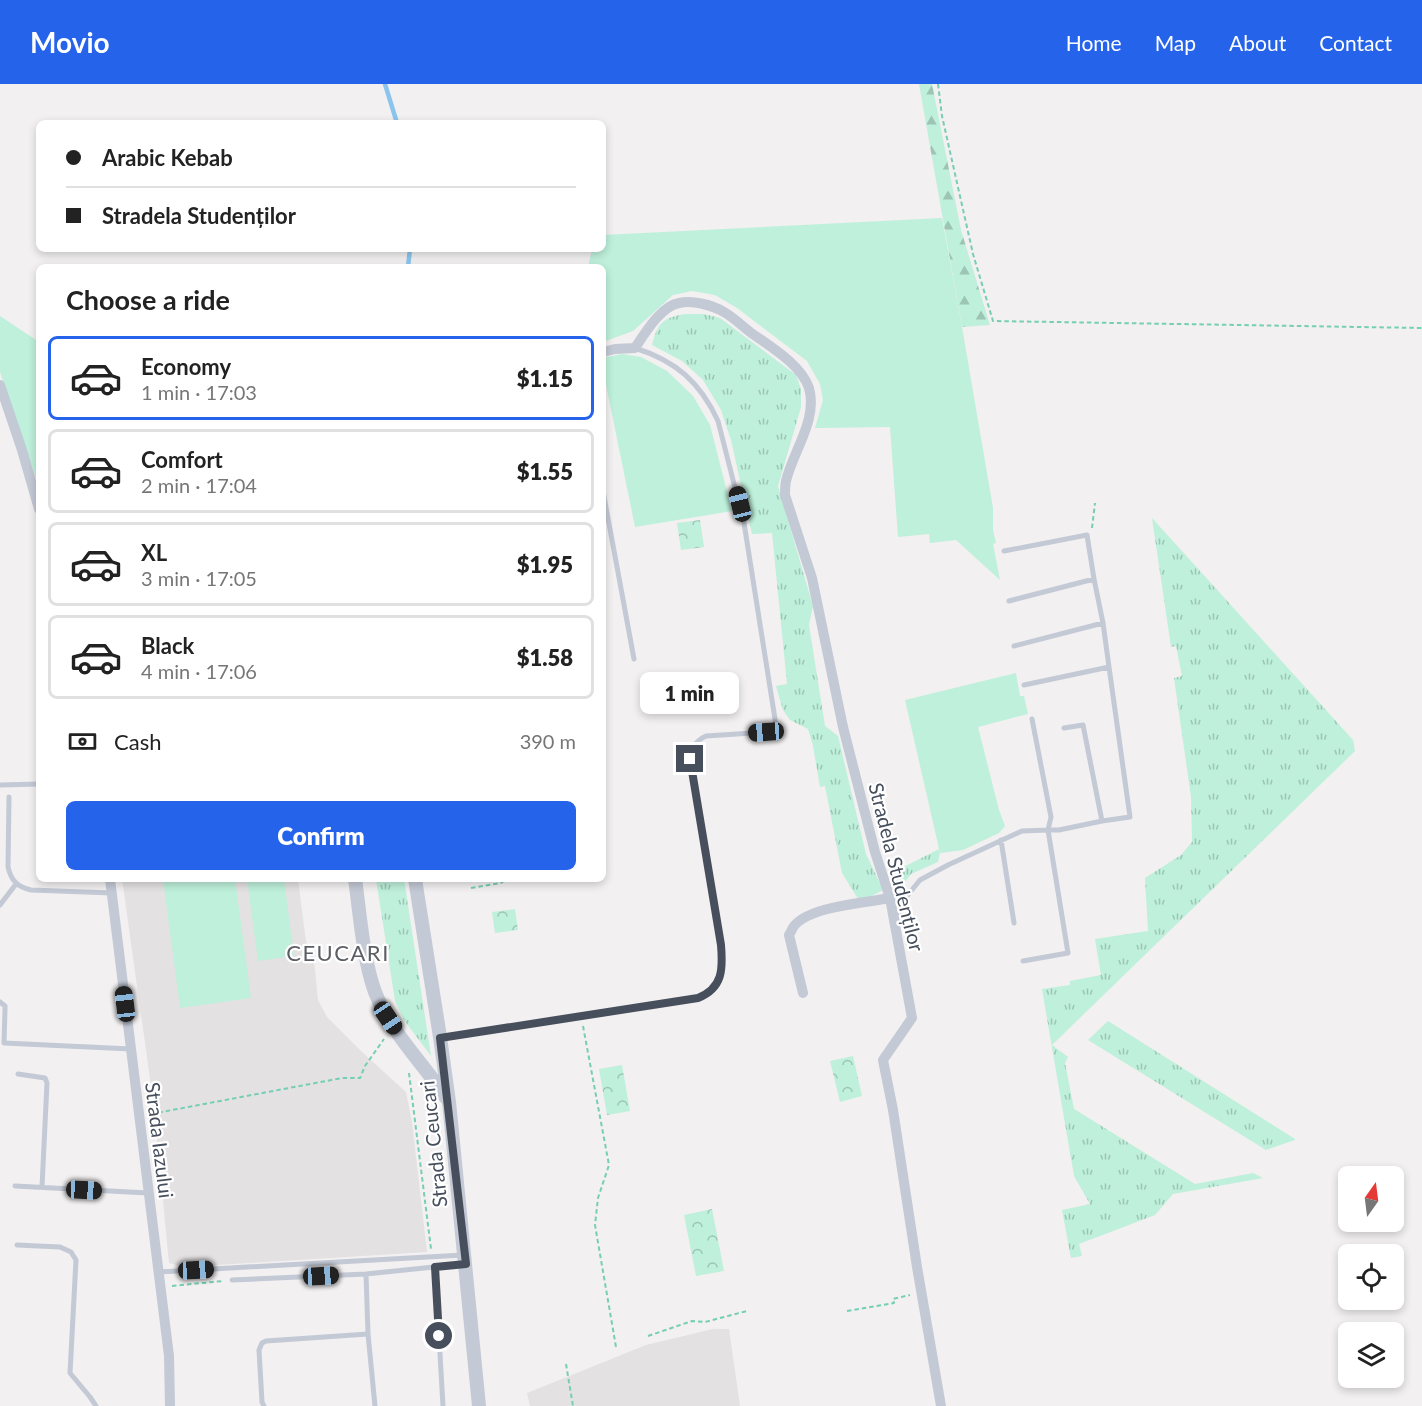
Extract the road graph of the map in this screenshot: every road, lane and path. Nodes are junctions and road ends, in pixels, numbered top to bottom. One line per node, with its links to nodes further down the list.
1 (938, 84): 2 (path)
2 (1422, 328)
3 (635, 348): 4 (street); 33 (street, Stradela Studenților); 40 (lane)
4 (606, 351)
5 (0, 385): 6 (street)
6 (36, 499)
7 (1095, 503): 9 (path)
8 (606, 507): 15 (lane)
9 (1087, 535): 10 (lane); 11 (lane)
10 (1004, 551)
11 (1094, 579): 12 (lane); 13 (lane)
12 (1009, 601)
13 (1102, 623): 14 (lane); 16 (lane)
14 (1014, 646)
15 (634, 659)
16 (1109, 667): 17 (lane); 23 (lane)
17 (1024, 684)
18 (1032, 720): 24 (lane)
19 (1064, 728): 23 (lane)
20 (36, 784): 21 (lane)
21 (0, 785)
22 (9, 797): 30 (lane)
23 (1102, 822): 24 (lane)
24 (1048, 830): 25 (lane); 37 (lane)
25 (1001, 840): 35 (lane); 36 (lane)
26 (110, 882): 32 (street, Strada Iazului)
27 (355, 882): 46 (street)
28 (415, 882): 42 (street, Strada Ceucari)
29 (502, 882): 31 (path)
30 (16, 884): 32 (lane); 34 (lane)
31 (471, 888)
32 (112, 892): 43 (street, Strada Iazului)
33 (890, 898): 35 (street, Stradela Studenților); 38 (street)
34 (0, 905)
35 (895, 923): 59 (street, Stradela Studenților)
36 (1014, 923)
37 (1023, 961)
38 (802, 993)
39 (0, 1002): 43 (lane)
40 (581, 1015): 42 (lane); 64 (path)
41 (388, 1034): 47 (path)
42 (440, 1038): 46 (street, Strada Ceucari)
43 (131, 1049): 47 (street, Strada Iazului)
44 (408, 1064): 52 (path)
45 (18, 1074): 49 (lane)
46 (449, 1102): 53 (street, Strada Ceucari)
47 (139, 1116): 50 (street, Strada Iazului)
48 (15, 1186): 49 (lane)
49 (42, 1187): 50 (lane)
50 (148, 1193): 55 (street, Strada Iazului)
51 (16, 1245): 66 (lane)
52 (432, 1257): 53 (lane); 55 (lane)
53 (465, 1260): 54 (lane); 71 (street, Strada Ceucari)
54 (435, 1267): 56 (lane); 70 (lane)
55 (159, 1272): 58 (street, Strada Iazului)
56 (366, 1274): 57 (lane); 62 (lane)
57 (231, 1280): 58 (path)
58 (160, 1287): 67 (street, Strada Iazului)
59 (922, 1292): 61 (path); 73 (street, Stradela Studenților)
60 (747, 1311): 63 (path)
61 (847, 1311)
62 (368, 1334): 68 (lane); 69 (lane)
63 (648, 1336)
64 (616, 1347)
65 (567, 1364): 72 (path)
66 (96, 1406)
67 (170, 1406)
68 (264, 1406)
69 (375, 1406)
70 (443, 1406)
71 (479, 1406)
72 (573, 1406)
73 (941, 1406)

